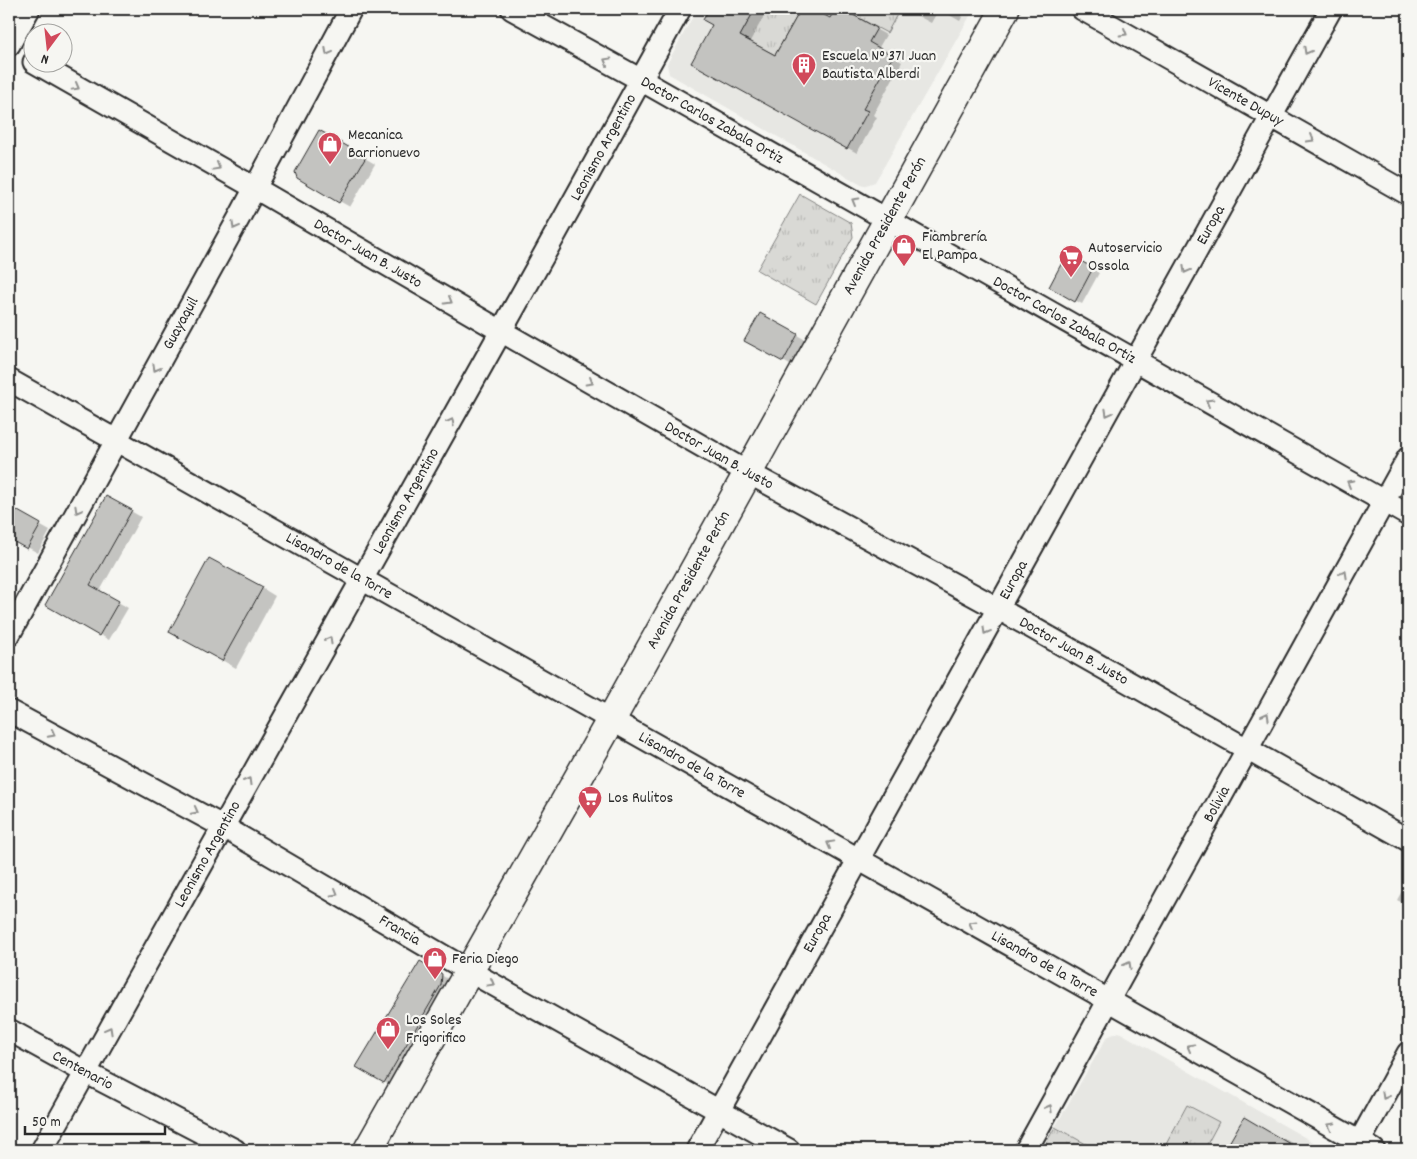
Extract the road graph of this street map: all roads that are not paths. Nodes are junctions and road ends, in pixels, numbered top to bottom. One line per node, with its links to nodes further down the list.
1 (29, 9): 8 (street)
2 (352, 9): 13 (street, Guayaquil, one-way to 13)
3 (512, 9): 11 (street, Doctor Carlos Zabala Ortiz, one-way to 3)
4 (680, 9): 11 (street, Leonismo Argentino)
5 (1005, 9): 15 (main road, Avenida Presidente Perón)
6 (1082, 9): 12 (street, Vicente Dupuy, one-way to 12)
7 (1331, 9): 12 (street, Europa, one-way to 12)
8 (9, 47): 9 (street, Doctor Juan B. Justo)
9 (22, 55)
10 (51, 72): 13 (street, Doctor Juan B. Justo, one-way to 13)
11 (641, 80): 15 (street, Doctor Carlos Zabala Ortiz, one-way to 11); 16 (street, Leonismo Argentino)
12 (1271, 116): 14 (street, Vicente Dupuy, one-way to 14); 17 (street, Europa, one-way to 17)
13 (255, 188): 16 (street, Doctor Juan B. Justo, one-way to 16); 19 (street, Guayaquil, one-way to 19)
14 (1408, 194)
15 (887, 220): 17 (street, Doctor Carlos Zabala Ortiz); 21 (main road, Avenida Presidente Perón)
16 (501, 331): 21 (street, Doctor Juan B. Justo, one-way to 21); 24 (street, Leonismo Argentino, one-way to 16)
17 (1136, 361): 22 (street, Doctor Carlos Zabala Ortiz, one-way to 17); 25 (street, Europa, one-way to 25)
18 (9, 380): 19 (street, Lisandro de la Torre)
19 (116, 440): 24 (street, Lisandro de la Torre); 26 (street, Guayaquil, one-way to 26)
20 (1408, 458): 22 (street, Bolivia)
21 (747, 472): 25 (street, Doctor Juan B. Justo); 28 (main road, Avenida Presidente Perón)
22 (1384, 502): 23 (street, Doctor Carlos Zabala Ortiz); 29 (street, Bolivia, one-way to 22)
23 (1408, 515)
24 (363, 580): 28 (street, Lisandro de la Torre); 30 (street, Leonismo Argentino, one-way to 24)
25 (999, 609): 29 (street, Doctor Juan B. Justo); 32 (street, Europa, one-way to 32)
26 (9, 635)
27 (9, 711): 30 (street, Francia, one-way to 30)
28 (612, 720): 32 (street, Lisandro de la Torre, one-way to 28); 33 (main road, Avenida Presidente Perón)
29 (1247, 749): 31 (street, Doctor Juan B. Justo); 34 (street, Bolivia, one-way to 29)
30 (222, 826): 33 (street, Francia, one-way to 33); 37 (street, Leonismo Argentino, one-way to 30)
31 (1408, 840)
32 (859, 860): 34 (street, Lisandro de la Torre, one-way to 32); 38 (street, Europa)
33 (469, 971): 38 (street, Francia, one-way to 38); 42 (main road, Avenida Presidente Perón)
34 (1108, 1001): 39 (street, Lisandro de la Torre, one-way to 34); 45 (street, Bolivia, one-way to 34)
35 (9, 1030): 37 (street, Centenario)
36 (1408, 1053): 39 (street, one-way to 39)
37 (85, 1072): 40 (street, Leonismo Argentino); 41 (street, Centenario)
38 (720, 1111): 43 (street, Europa); 44 (street, Francia)
39 (1363, 1148)
40 (42, 1150)
41 (235, 1150)
42 (368, 1150)
43 (697, 1150)
44 (789, 1150)
45 (1026, 1150)

